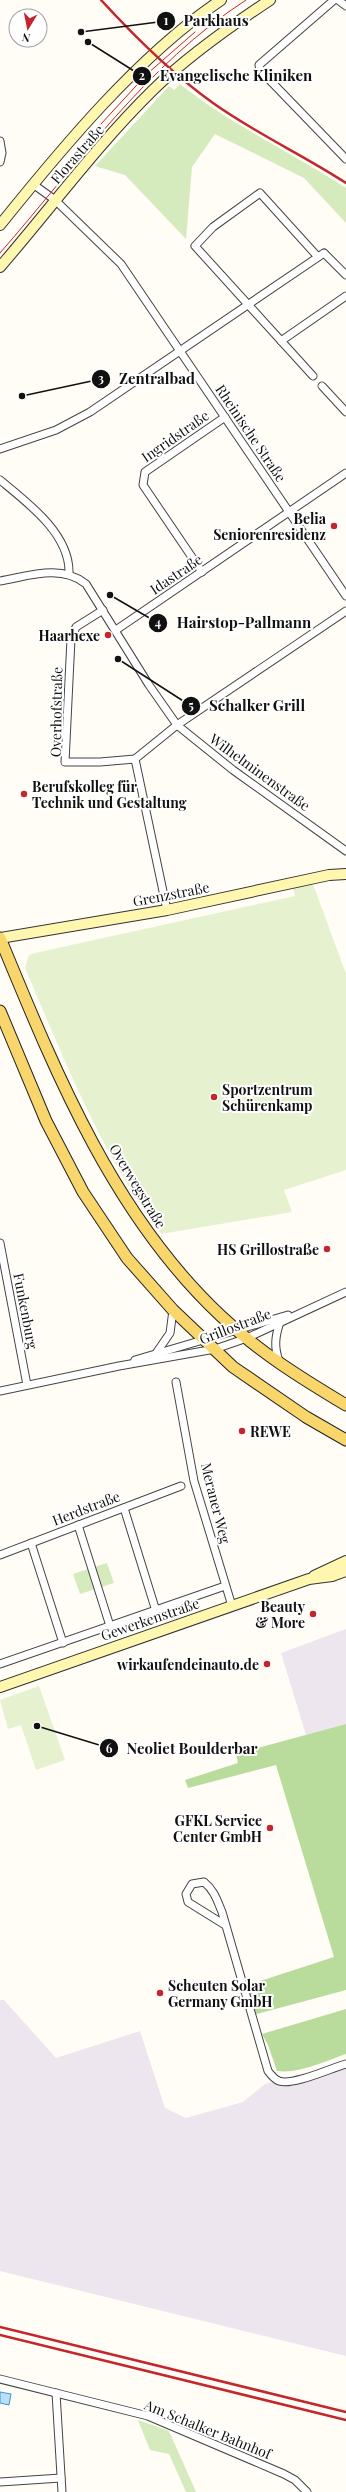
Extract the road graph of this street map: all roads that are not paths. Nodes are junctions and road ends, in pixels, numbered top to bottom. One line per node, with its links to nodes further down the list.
1 (221, 0): 9 (street, Florastraße)
2 (270, 0): 10 (street, Florastraße)
3 (334, 0): 7 (street)
4 (338, 0): 5 (street)
5 (346, 6)
6 (0, 141): 8 (street)
7 (346, 159)
8 (0, 162)
9 (33, 184): 10 (street, Rheinische Straße); 11 (street, Florastraße)
10 (55, 200): 13 (street, Florastraße); 18 (street, Rheinische Straße)
11 (0, 225)
12 (318, 257): 14 (street); 16 (street); 16 (street)
13 (0, 266)
14 (346, 275)
15 (346, 296): 17 (street)
16 (249, 306): 17 (street); 18 (street)
17 (281, 341): 19 (street)
18 (179, 351): 22 (street, Rheinische Straße); 23 (street)
19 (313, 376)
20 (322, 386): 21 (street)
21 (346, 412)
22 (225, 417): 26 (street, Rheinische Straße); 27 (street, Ingridstraße)
23 (0, 449)
24 (346, 473): 26 (street, Idastraße)
25 (0, 480): 28 (street)
26 (289, 512): 27 (street, Idastraße); 30 (street, Rheinische Straße)
27 (202, 572): 33 (street, Idastraße)
28 (69, 573): 29 (street); 31 (street, Wilhelminenstraße)
29 (0, 581)
30 (346, 596)
31 (103, 610): 33 (street, Wilhelminenstraße); 35 (street, Overhofstraße)
32 (346, 610): 34 (street)
33 (116, 630): 34 (street, Wilhelminenstraße)
34 (177, 725): 35 (street); 36 (street, Wilhelminenstraße)
35 (135, 759): 38 (street)
36 (346, 850)
37 (346, 874): 38 (street, Grenzstraße)
38 (167, 910): 39 (street, Grenzstraße)
39 (0, 938): 46 (main road, Overwegstraße)
40 (0, 1011): 44 (main road)
41 (0, 1247): 54 (street, Funkenburg)
42 (346, 1292): 43 (street, Grillostraße)
43 (309, 1309): 45 (street, Grillostraße); 46 (street, Grillostraße)
44 (173, 1310): 48 (main road); 50 (street)
45 (280, 1322): 47 (street, Grillostraße); 51 (street)
46 (237, 1330): 47 (main road, Overwegstraße); 48 (street, Grillostraße)
47 (248, 1338): 49 (street, Grillostraße); 51 (main road, Overwegstraße)
48 (205, 1340): 49 (main road); 50 (street, Grillostraße)
49 (215, 1349): 52 (street, Grillostraße); 57 (main road)
50 (157, 1352): 52 (street, Grillostraße)
51 (280, 1365): 56 (main road, Overwegstraße)
52 (119, 1366): 54 (street, Grillostraße)
53 (176, 1382): 66 (street, Meraner Weg)
54 (27, 1385): 55 (street, Grillostraße)
55 (0, 1391)
56 (346, 1405)
57 (346, 1440)
58 (181, 1486): 59 (street, Herdstraße)
59 (124, 1508): 60 (street, Herdstraße); 68 (street)
60 (78, 1525): 61 (street, Herdstraße); 69 (street)
61 (31, 1543): 62 (street, Herdstraße); 70 (street)
62 (0, 1555)
63 (346, 1561): 65 (street, Gewerkenstraße)
64 (346, 1571): 65 (street, Gewerkenstraße)
65 (309, 1579): 67 (street, Gewerkenstraße)
66 (225, 1586): 67 (street, Meraner Weg); 68 (street, Gewerkenstraße)
67 (232, 1606): 72 (street, Gewerkenstraße)
68 (156, 1611): 69 (street, Gewerkenstraße)
69 (110, 1626): 70 (street, Gewerkenstraße)
70 (63, 1643): 71 (street, Gewerkenstraße)
71 (0, 1664)
72 (0, 1687)
73 (224, 1925): 73 (street); 74 (street)
74 (346, 2064)
75 (0, 2379): 76 (street, Am Schalker Bahnhof)
76 (56, 2393): 77 (street); 80 (street, Am Schalker Bahnhof)
77 (61, 2478): 78 (street); 79 (street)
78 (0, 2482)
79 (62, 2492)
80 (307, 2492)

